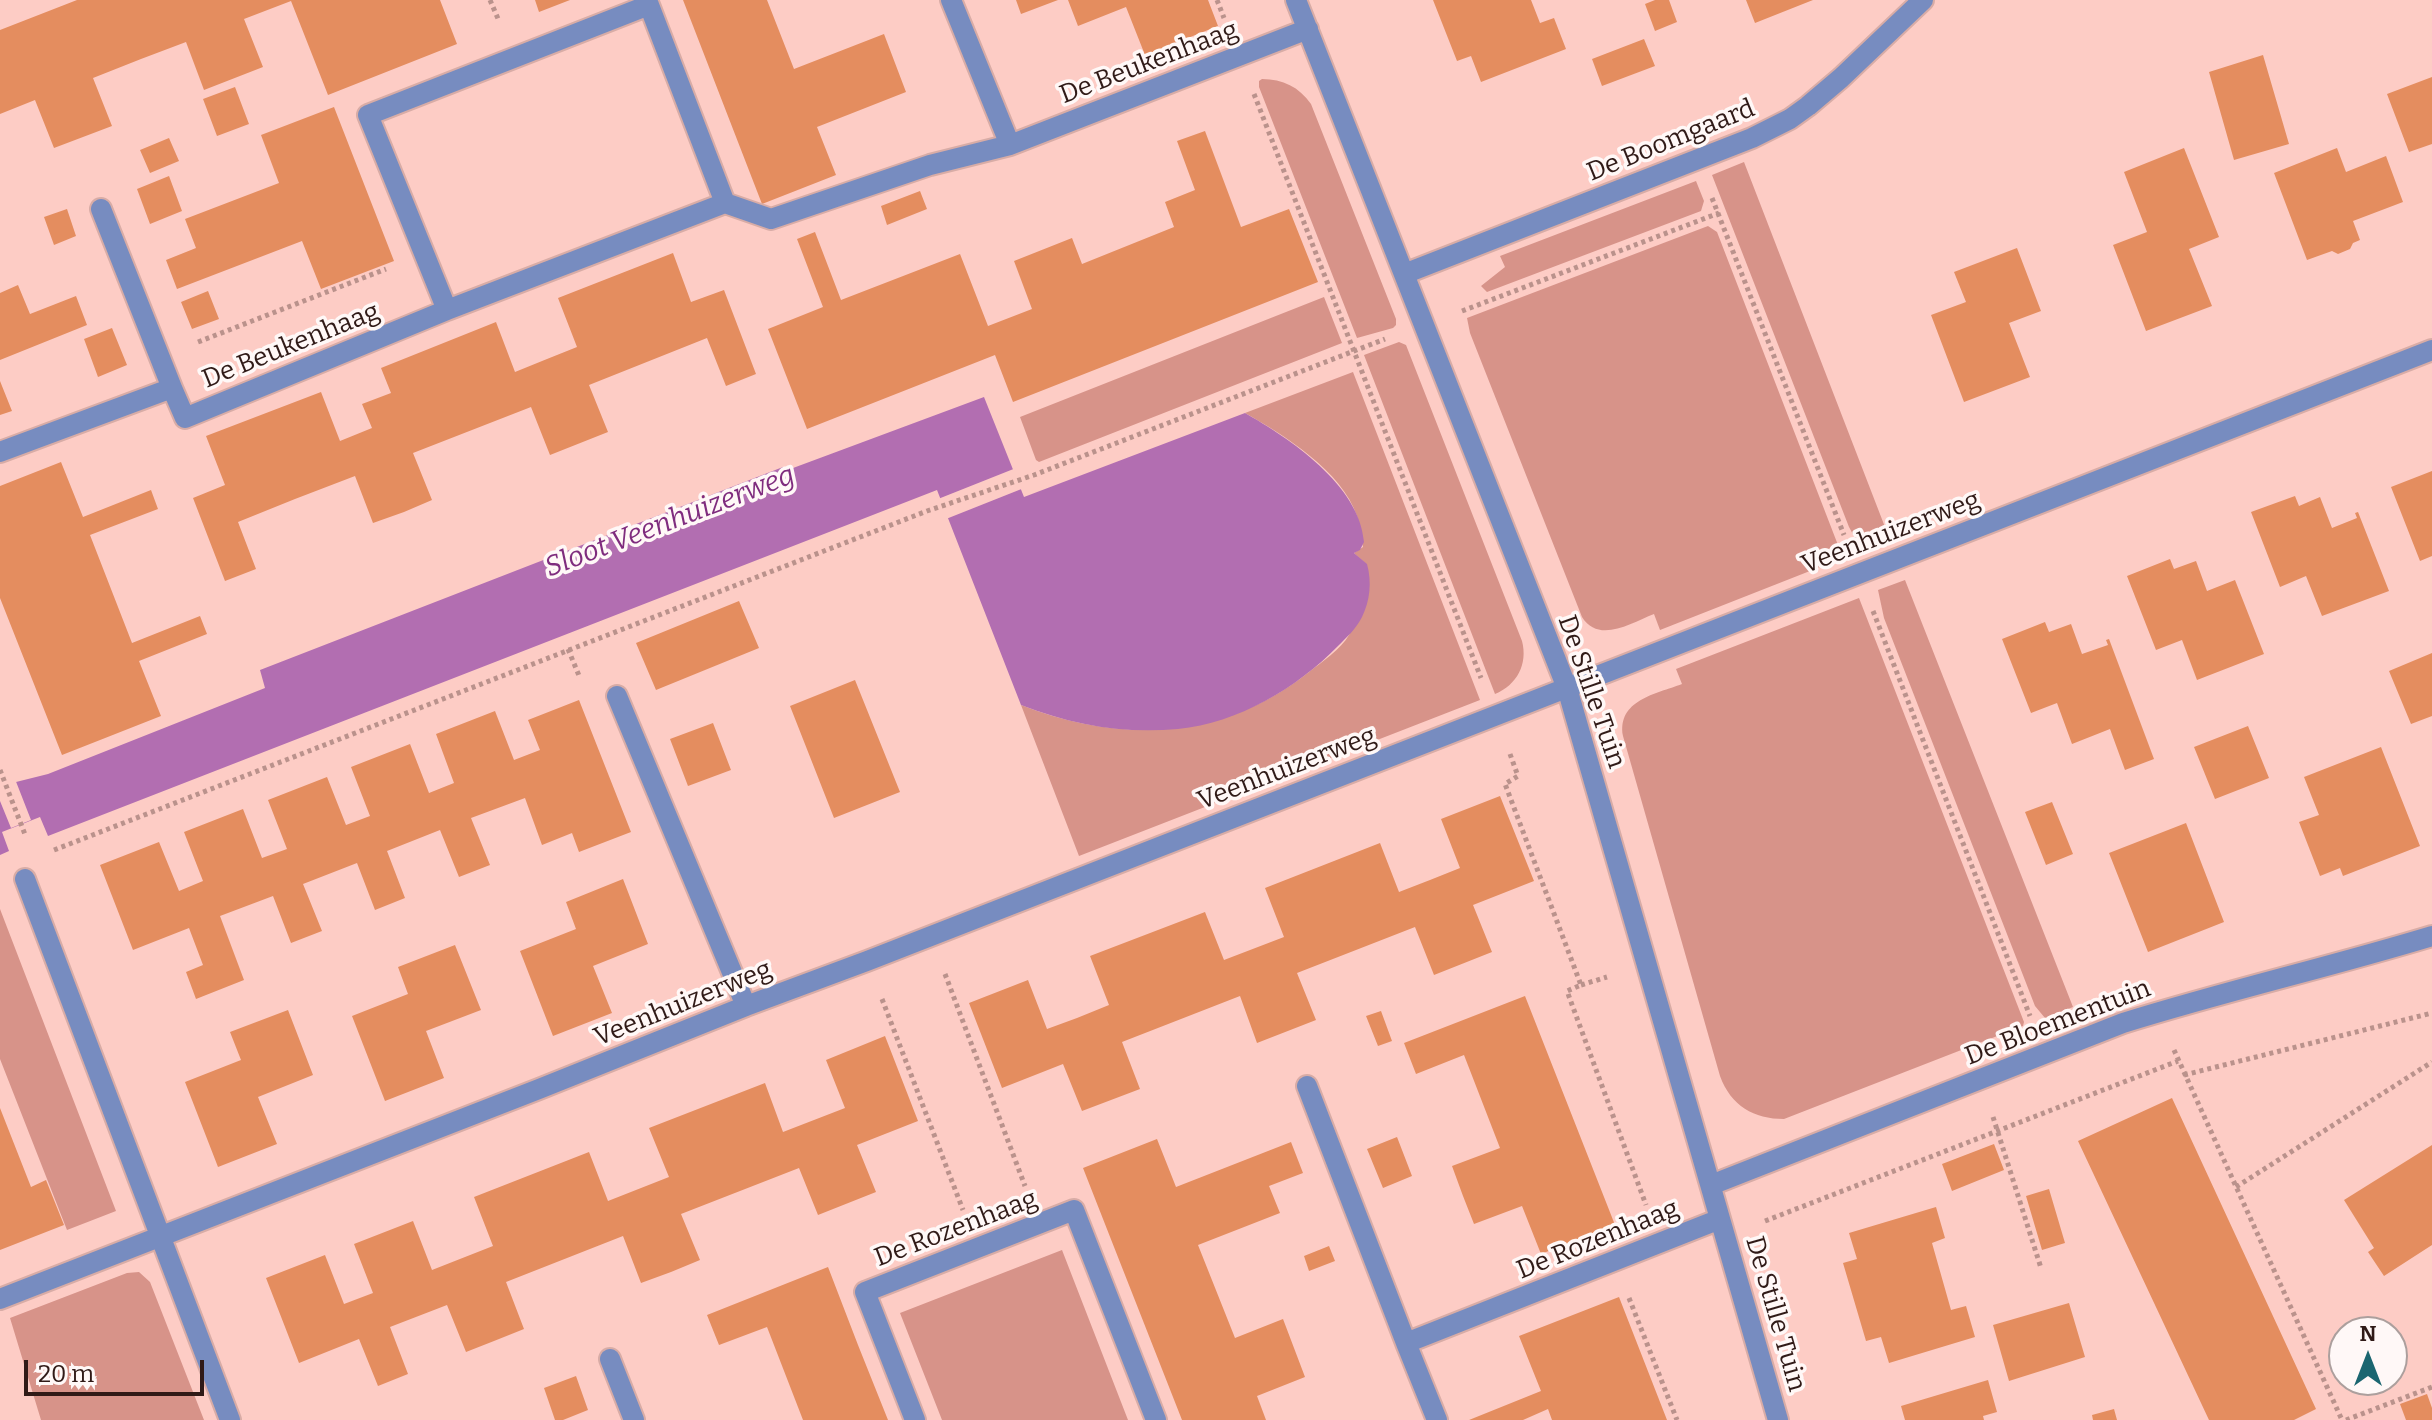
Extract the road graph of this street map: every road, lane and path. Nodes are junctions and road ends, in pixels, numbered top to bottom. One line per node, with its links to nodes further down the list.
1 (951, 0): 7 (street)
2 (1217, 0): 6 (path)
3 (1296, 0): 5 (street, De Stille Tuin)
4 (1923, 0): 12 (street, De Boomgaard)
5 (1308, 29): 6 (street, De Beukenhaag); 12 (street, De Stille Tuin)
6 (1239, 56): 7 (street, De Beukenhaag); 15 (path)
7 (1010, 145): 8 (street, De Beukenhaag)
8 (725, 203): 11 (street); 13 (street, De Beukenhaag)
9 (101, 209): 17 (street, De Beukenhaag)
10 (1719, 213): 14 (path)
11 (424, 254): 13 (street); 17 (path)
12 (1404, 274): 14 (street, De Stille Tuin)
13 (447, 310): 18 (street, De Beukenhaag)
14 (1423, 325): 15 (path); 20 (street, De Stille Tuin)
15 (1353, 349): 22 (path); 25 (path)
16 (2432, 350): 20 (street, Veenhuizerweg)
17 (159, 356): 18 (street, De Beukenhaag)
18 (172, 388): 19 (street, De Beukenhaag)
19 (0, 452)
20 (1567, 688): 22 (street, Veenhuizerweg); 39 (street, De Stille Tuin)
21 (617, 696): 30 (street)
22 (1495, 716): 27 (street, Veenhuizerweg); 44 (path)
23 (0, 770): 24 (path)
24 (21, 824)
25 (43, 854)
26 (25, 879): 43 (street)
27 (930, 936): 29 (street, Veenhuizerweg); 41 (path)
28 (2432, 936): 31 (street, De Bloementuin)
29 (867, 961): 30 (street, Veenhuizerweg); 45 (path)
30 (746, 1006): 43 (street, Veenhuizerweg)
31 (2157, 1012): 33 (path); 36 (street, De Bloementuin)
32 (2432, 1013): 35 (path)
33 (2178, 1061): 35 (path); 38 (path)
34 (2432, 1062): 40 (path)
35 (2184, 1075): 40 (path)
36 (1980, 1080): 38 (path); 39 (street, De Bloementuin)
37 (1307, 1086): 49 (street)
38 (1998, 1130): 42 (path); 47 (path)
39 (1711, 1185): 42 (street, De Stille Tuin)
40 (2236, 1187): 59 (path)
41 (1039, 1224): 45 (street, De Rozenhaag); 55 (street, De Rozenhaag)
42 (1723, 1228): 44 (street, De Rozenhaag); 58 (street, De Stille Tuin)
43 (161, 1236): 48 (street, Veenhuizerweg); 52 (street)
44 (1659, 1243): 46 (street, De Rozenhaag)
45 (978, 1248): 54 (street, De Rozenhaag)
46 (1614, 1261): 49 (street, De Rozenhaag); 57 (path)
47 (2041, 1268)
48 (0, 1299)
49 (1406, 1343): 56 (street)
50 (610, 1359): 53 (street)
51 (2432, 1387): 59 (path)
52 (230, 1420)
53 (634, 1420)
54 (915, 1420)
55 (1156, 1420)
56 (1437, 1420)
57 (1677, 1420)
58 (1778, 1420)
59 (2344, 1420)

